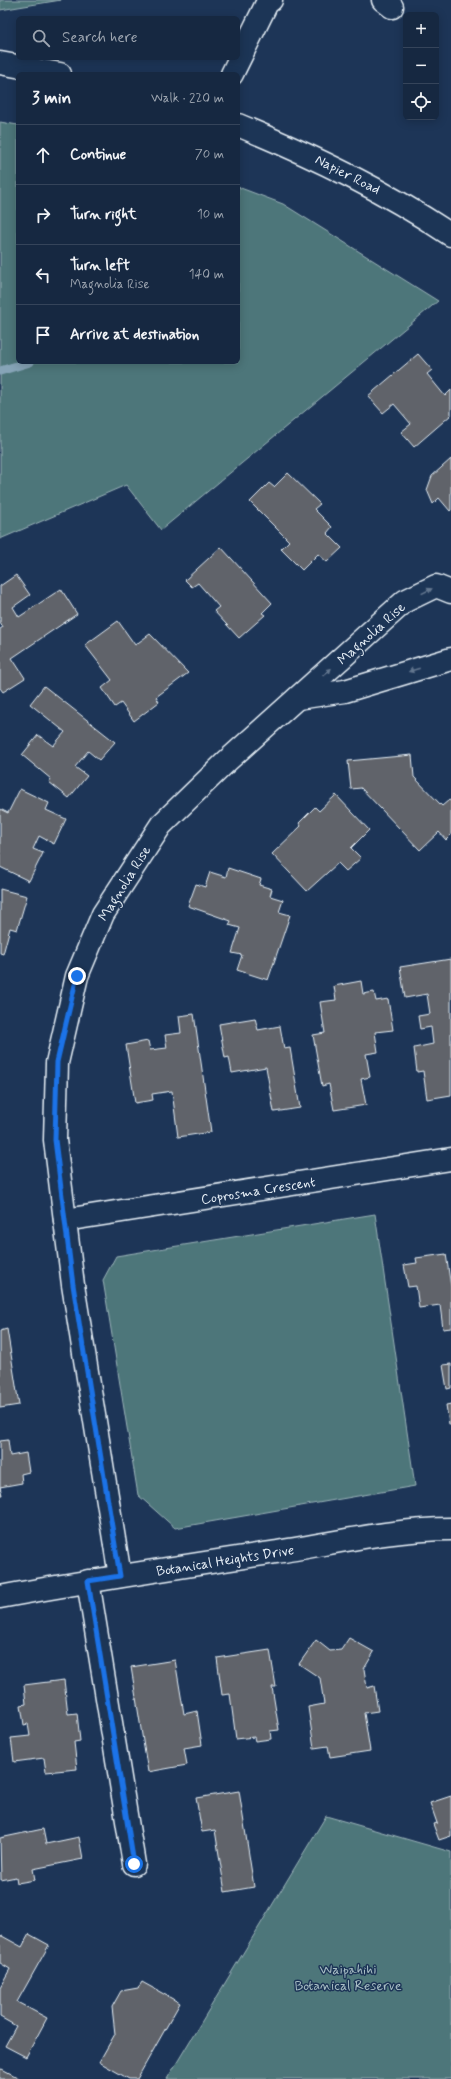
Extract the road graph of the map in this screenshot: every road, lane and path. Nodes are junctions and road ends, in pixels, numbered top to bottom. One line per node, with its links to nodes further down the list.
1 (271, 0): 2 (street)
2 (240, 59)
3 (239, 60): 6 (street)
4 (0, 63): 5 (street)
5 (49, 72)
6 (233, 72)
7 (240, 126): 8 (street, Napier Road)
8 (451, 235)
9 (451, 592): 11 (street, Magnolia Rise, one-way to 9)
10 (451, 659): 11 (street, one-way to 11)
11 (298, 698): 13 (street, Magnolia Rise)
12 (451, 1159): 13 (street, Coprosma Crescent)
13 (65, 1220): 15 (street, Magnolia Rise)
14 (451, 1529): 15 (street, Botanical Heights Drive)
15 (120, 1576): 16 (street, Botanical Heights Drive)
16 (88, 1581): 17 (street, Botanical Heights Drive); 18 (street)
17 (0, 1596)
18 (134, 1864)

